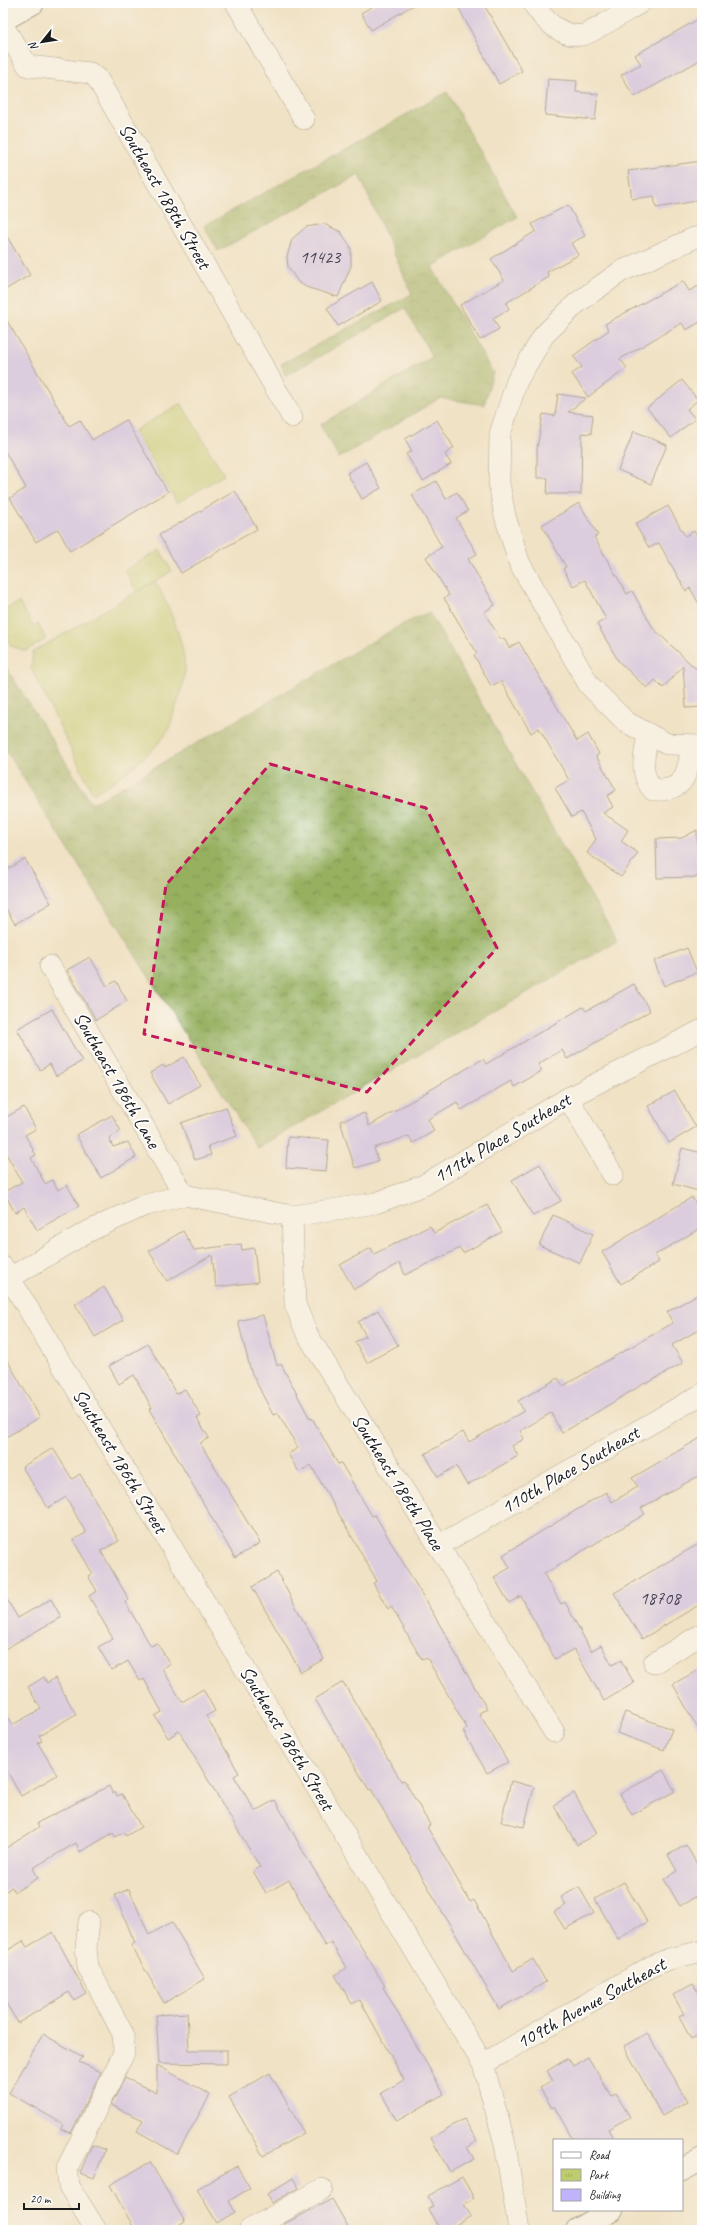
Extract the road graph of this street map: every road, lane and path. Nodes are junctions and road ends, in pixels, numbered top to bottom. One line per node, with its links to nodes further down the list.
1 (33, 3): 5 (main road)
2 (236, 3): 7 (street)
3 (533, 3): 4 (street)
4 (640, 3)
5 (3, 20)
6 (3, 26): 9 (street, Southeast 188th Street)
7 (304, 119)
8 (702, 237): 10 (street)
9 (292, 417)
10 (648, 734): 11 (street); 11 (street)
11 (697, 746)
12 (50, 966): 16 (street, Southeast 186th Lane)
13 (702, 1030): 14 (street, 111th Place Southeast)
14 (568, 1098): 15 (street); 17 (street, 111th Place Southeast)
15 (613, 1175)
16 (184, 1195): 17 (street, 111th Place Southeast); 18 (street)
17 (292, 1216): 20 (street, Southeast 186th Place)
18 (5, 1275): 26 (street, Southeast 186th Street)
19 (702, 1394): 20 (street, 110th Place Southeast)
20 (438, 1546): 23 (street, Southeast 186th Place)
21 (702, 1634): 22 (street)
22 (654, 1663)
23 (554, 1732)
24 (89, 1922): 31 (street)
25 (702, 1951): 26 (street, 109th Avenue Southeast)
26 (483, 2064): 33 (street, Southeast 186th Street)
27 (702, 2159): 28 (main road)
28 (683, 2169)
29 (322, 2189): 32 (street)
30 (610, 2211): 34 (main road)
31 (96, 2230)
32 (249, 2230)
33 (519, 2230)
34 (577, 2230)

